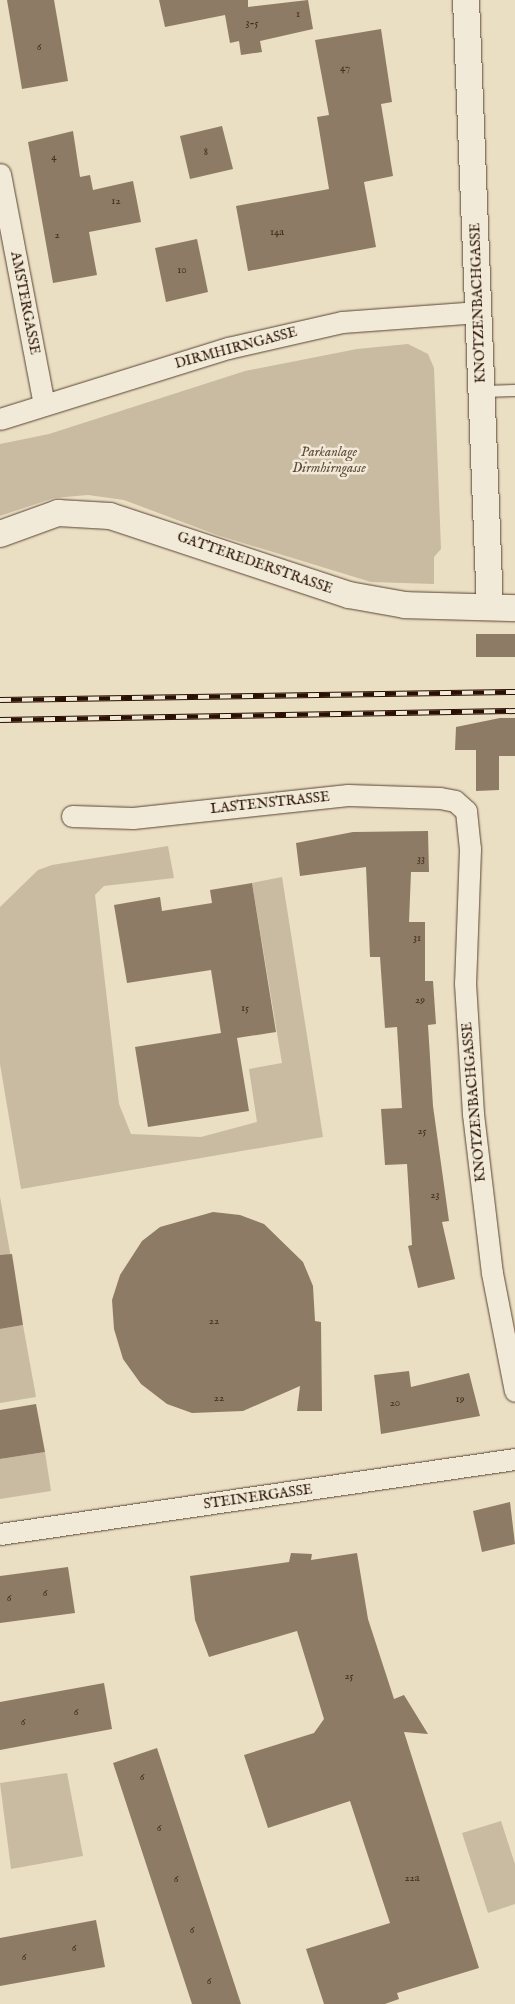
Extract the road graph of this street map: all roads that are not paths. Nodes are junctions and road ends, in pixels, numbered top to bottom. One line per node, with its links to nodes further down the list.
1 (466, 0): 3 (street, KNOTZENBACHGASSE)
2 (0, 174): 6 (street, AMSTERGASSE)
3 (479, 312): 5 (street, KNOTZENBACHGASSE); 6 (street, DIRMHIRNGASSE)
4 (515, 390): 5 (lane)
5 (482, 391): 9 (street, KNOTZENBACHGASSE)
6 (44, 404): 7 (street, DIRMHIRNGASSE)
7 (0, 419)
8 (0, 534): 9 (street, GATTEREDERSTRASSE)
9 (502, 608)
10 (466, 811): 11 (street, LASTENSTRASSE); 12 (street, KNOTZENBACHGASSE)
11 (72, 816)
12 (515, 1391)
13 (515, 1459): 14 (street, STEINERGASSE)
14 (0, 1534)

